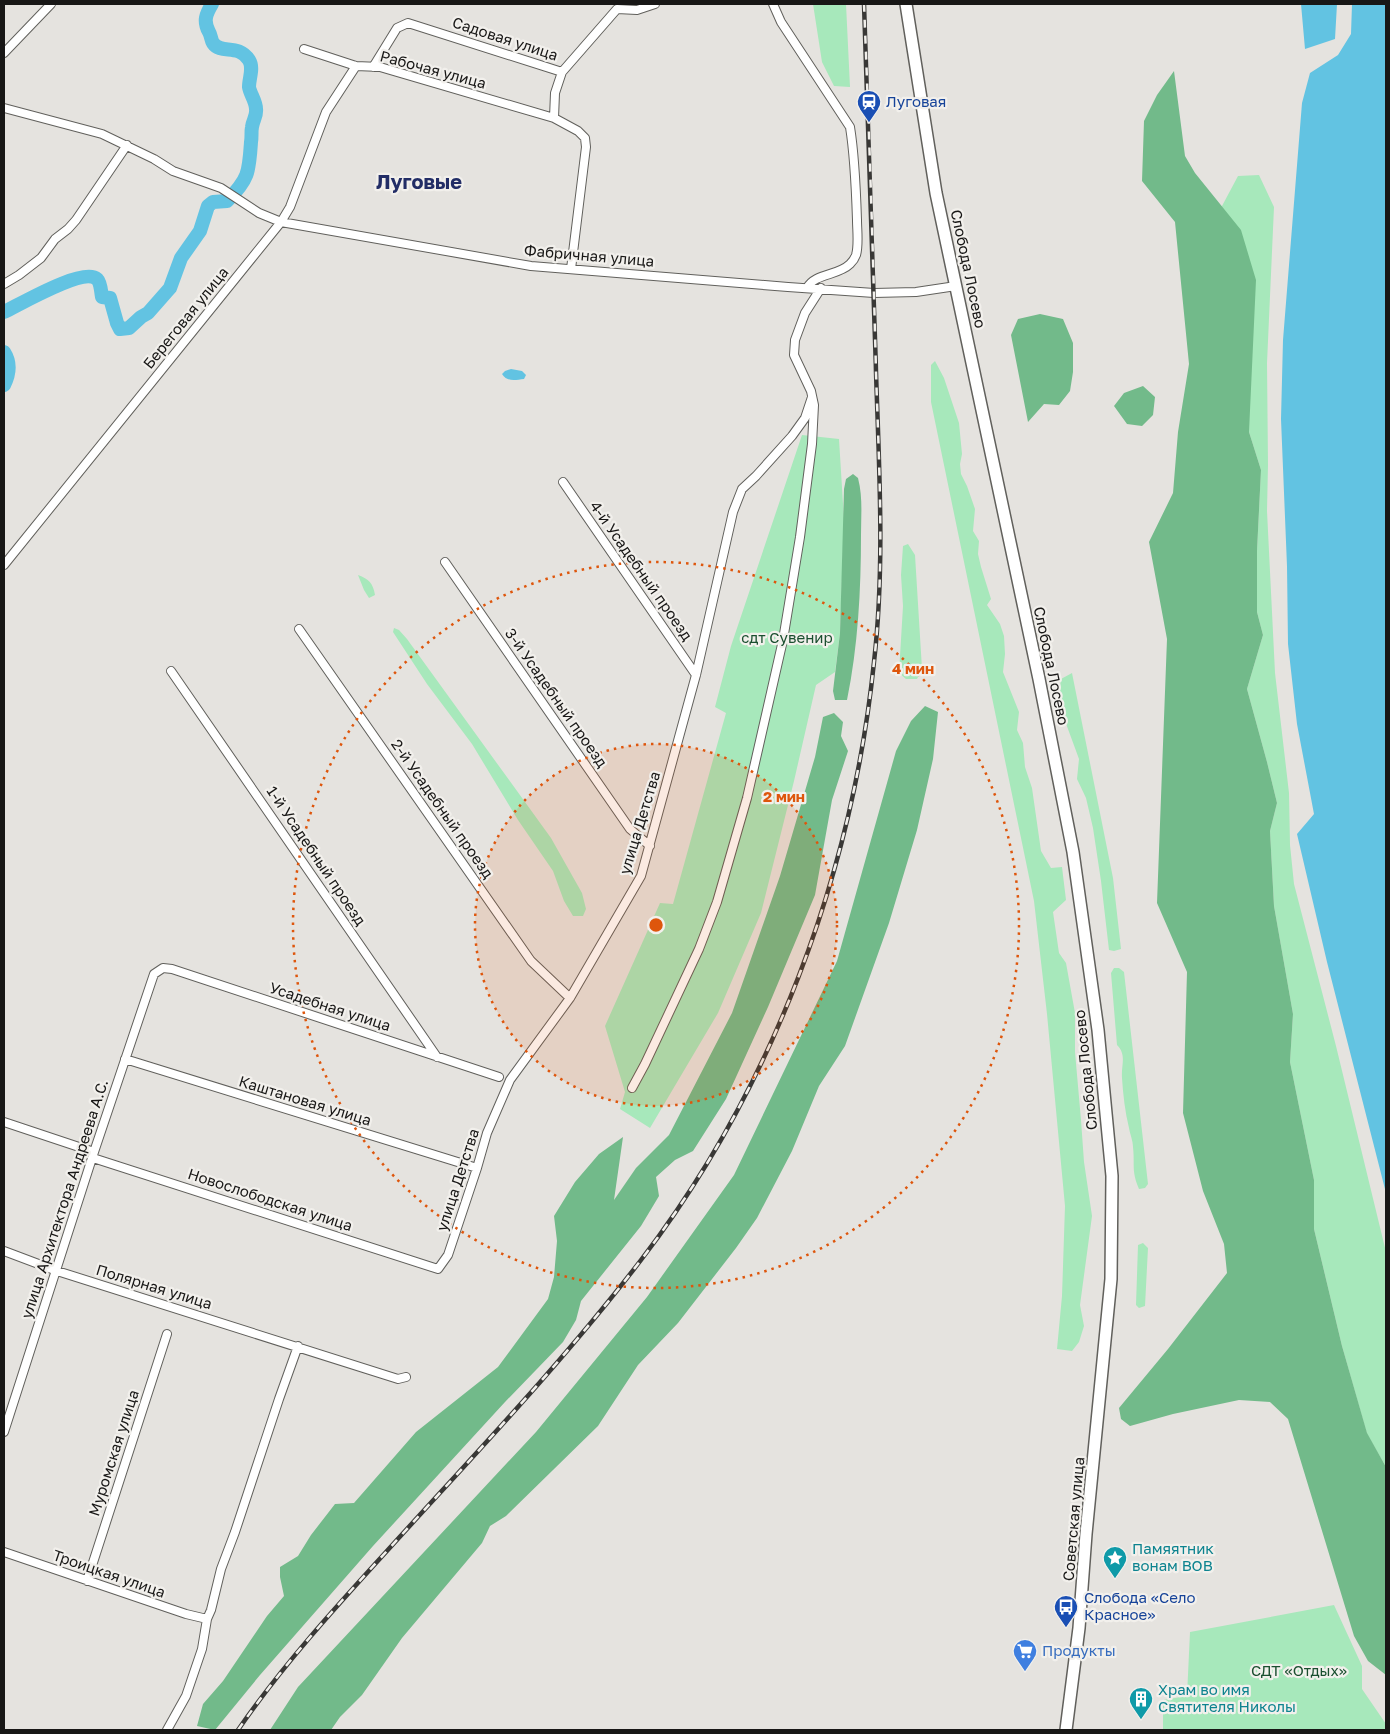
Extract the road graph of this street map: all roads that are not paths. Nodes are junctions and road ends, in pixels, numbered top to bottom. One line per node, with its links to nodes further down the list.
1 (51, 4): 6 (street)
2 (655, 4): 9 (street)
3 (772, 4): 17 (street)
4 (906, 4): 16 (main road, Слобода Лосево)
5 (304, 49): 7 (street, Рабочая улица)
6 (4, 53)
7 (356, 66): 8 (street, Рабочая улица); 13 (street, Береговая улица)
8 (373, 67): 9 (street, Садовая улица); 11 (street, Рабочая улица)
9 (562, 72): 11 (street)
10 (4, 108): 12 (street, Фабричная улица)
11 (554, 118): 14 (street, Рабочая улица)
12 (127, 145): 13 (street, Фабричная улица); 15 (street)
13 (281, 222): 14 (street, Фабричная улица); 22 (street, Береговая улица)
14 (571, 269): 17 (street, Фабричная улица)
15 (4, 284)
16 (956, 286): 18 (street, Фабричная улица); 40 (main road, Слобода Лосево)
17 (807, 288): 18 (street, Фабричная улица)
18 (820, 288): 19 (street)
19 (812, 397): 25 (street, улица Детства); 32 (street)
20 (563, 482): 25 (street, 4-й Усадебный проезд)
21 (445, 562): 26 (street, 3-й Усадебный проезд)
22 (4, 565)
23 (299, 629): 28 (street, 2-й Усадебный проезд)
24 (171, 671): 29 (street, 1-й Усадебный проезд)
25 (696, 675): 26 (street, улица Детства)
26 (650, 846): 28 (street, улица Детства)
27 (154, 974): 29 (street, Усадебная улица); 30 (street, улица Архитектора Андреева А.С.)
28 (570, 998): 35 (street, улица Детства)
29 (437, 1057): 31 (street, Усадебная улица)
30 (126, 1059): 34 (street, улица Архитектора Андреева А.С.); 35 (street, Каштановая улица)
31 (499, 1077)
32 (632, 1088)
33 (4, 1122): 34 (street, Новослободская улица)
34 (93, 1155): 37 (street, Новослободская улица); 38 (street, улица Архитектора Андреева А.С.)
35 (477, 1168): 37 (street, улица Детства)
36 (4, 1252): 38 (street, Полярная улица)
37 (438, 1269)
38 (57, 1271): 41 (street, Полярная улица); 43 (street, улица Архитектора Андреева А.С.)
39 (167, 1334): 45 (street, Муромская улица)
40 (1105, 1340): 48 (main road, Советская улица)
41 (298, 1346): 42 (street, Полярная улица); 46 (street)
42 (406, 1377)
43 (4, 1432)
44 (4, 1552): 45 (street, Троицкая улица)
45 (87, 1581): 46 (street, Троицкая улица)
46 (207, 1620): 47 (street)
47 (167, 1730)
48 (1066, 1730)

